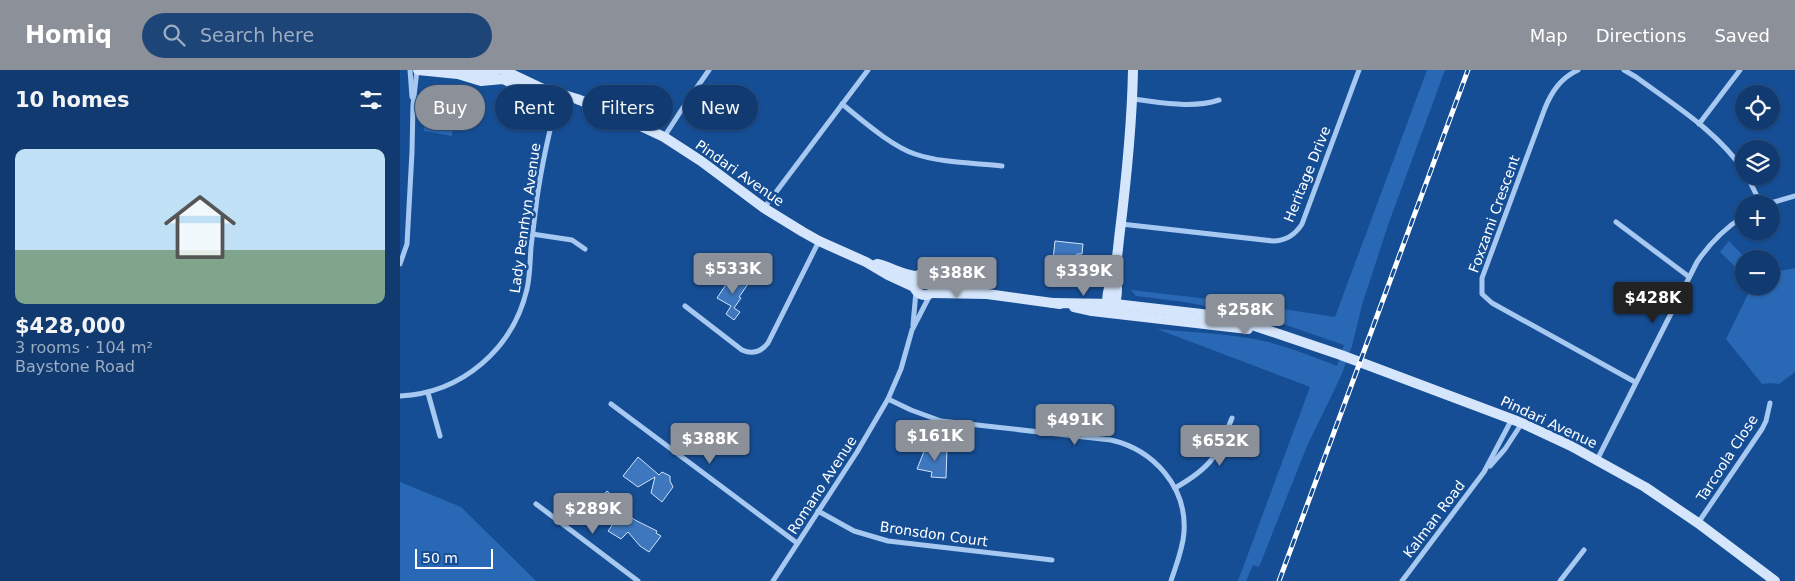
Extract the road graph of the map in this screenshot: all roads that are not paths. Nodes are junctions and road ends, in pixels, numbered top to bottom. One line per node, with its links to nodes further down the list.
1 (410, 70): 16 (street)
2 (417, 70): 10 (street, Pindari Avenue); 16 (street)
3 (709, 70): 19 (street)
4 (868, 70): 15 (street)
5 (1132, 70): 13 (street)
6 (1359, 70): 27 (street, Heritage Drive)
7 (1578, 70): 42 (street, Foxzami Crescent)
8 (1624, 70): 17 (street)
9 (1740, 70): 17 (street)
10 (503, 72): 11 (street, Pindari Avenue)
11 (522, 85)
12 (573, 98): 19 (street, Pindari Avenue)
13 (1132, 99): 14 (street); 27 (street)
14 (1219, 100)
15 (842, 104): 21 (street); 24 (street)
16 (413, 105): 32 (street)
17 (1698, 124): 20 (street)
18 (551, 130): 28 (street, Lady Penrhyn Avenue)
19 (664, 138): 24 (street, Pindari Avenue)
20 (1735, 160)
21 (1002, 166)
22 (1795, 196): 23 (street)
23 (1780, 200)
24 (764, 208): 29 (street, Pindari Avenue)
25 (1616, 222): 34 (street)
26 (1735, 223): 34 (street)
27 (1121, 224): 40 (street)
28 (532, 234): 30 (street); 43 (street, Lady Penrhyn Avenue)
29 (820, 241): 31 (street, Pindari Avenue); 39 (street)
30 (584, 248)
31 (866, 262): 33 (street, Pindari Avenue); 36 (street, Pindari Avenue)
32 (400, 264)
33 (918, 276): 35 (street); 36 (street)
34 (1688, 276): 42 (street)
35 (936, 281): 37 (street); 38 (street, Pindari Avenue)
36 (915, 289): 37 (street); 41 (street, Romano Avenue)
37 (931, 294): 38 (street, Pindari Avenue); 41 (street, Romano Avenue)
38 (987, 294): 40 (street, Pindari Avenue)
39 (685, 306)
40 (1110, 307): 49 (street, Pindari Avenue)
41 (912, 330): 45 (street, Romano Avenue)
42 (1635, 382): 51 (street)
43 (428, 393): 44 (street, Lady Penrhyn Avenue); 50 (street)
44 (400, 396)
45 (888, 400): 53 (street); 55 (street, Romano Avenue)
46 (1770, 403): 56 (street, Tarcoola Close)
47 (611, 404): 57 (street)
48 (1232, 418): 53 (street)
49 (1517, 421): 51 (street, Pindari Avenue); 52 (street, Kalman Road); 52 (street, Kalman Road)
50 (440, 436)
51 (1597, 460): 56 (street, Pindari Avenue)
52 (1484, 472): 64 (street, Kalman Road)
53 (1175, 488): 63 (street)
54 (536, 504): 61 (street)
55 (818, 511): 57 (street, Romano Avenue); 59 (street, Bronsdon Court)
56 (1698, 523): 66 (street, Pindari Avenue)
57 (797, 543): 62 (street, Romano Avenue)
58 (1584, 550): 60 (street)
59 (1052, 560)
60 (1562, 579): 65 (street)
61 (638, 581)
62 (773, 581)
63 (1171, 581)
64 (1402, 581)
65 (1570, 581)
66 (1775, 581)

